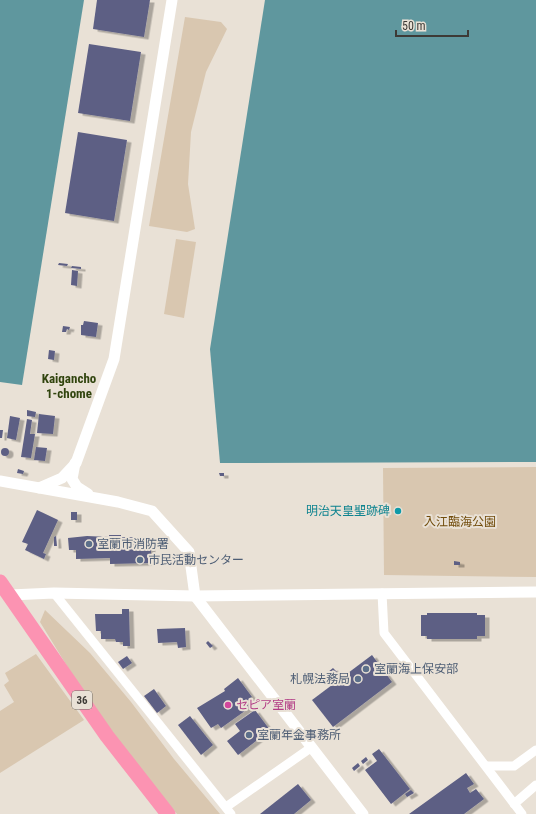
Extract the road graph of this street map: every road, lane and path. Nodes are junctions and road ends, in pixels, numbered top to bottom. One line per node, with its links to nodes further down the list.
1 (172, 0): 2 (street)
2 (76, 463): 4 (street); 5 (street)
3 (0, 481): 4 (street)
4 (39, 488): 5 (street)
5 (94, 498): 11 (street)
6 (0, 582): 10 (highway, 36)
7 (536, 592): 9 (street)
8 (54, 593): 10 (street); 11 (street); 17 (street)
9 (382, 593): 11 (street); 14 (street)
10 (5, 594): 18 (highway, 36)
11 (194, 596): 12 (street)
12 (312, 747): 17 (street); 19 (street)
13 (536, 750): 14 (street)
14 (486, 766): 16 (street)
15 (536, 784): 16 (street)
16 (514, 804): 20 (street)
17 (229, 810)
18 (168, 814)
19 (363, 814)
20 (522, 814)

